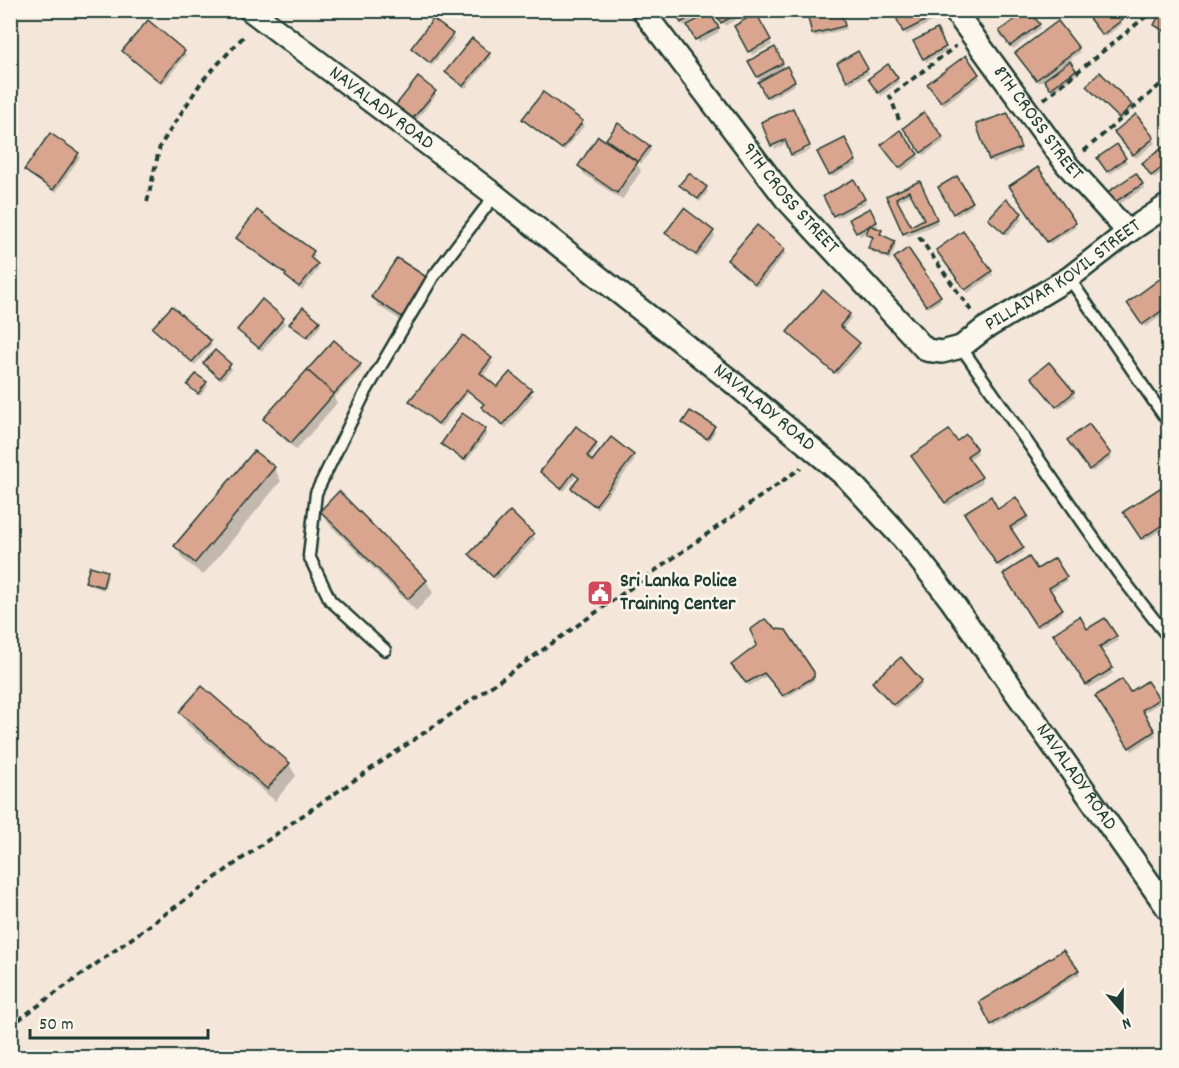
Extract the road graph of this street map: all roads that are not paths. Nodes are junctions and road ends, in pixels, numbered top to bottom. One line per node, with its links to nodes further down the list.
1 (642, 10): 8 (street, 9TH CROSS STREET)
2 (954, 10): 6 (street, 8TH CROSS STREET)
3 (255, 15): 4 (street, NAVALADY ROAD)
4 (495, 195): 11 (lane); 12 (street, NAVALADY ROAD)
5 (1168, 205): 6 (street, PILLAIYAR KOVIL STREET)
6 (1128, 232): 7 (street, PILLAIYAR KOVIL STREET)
7 (1068, 278): 8 (street, PILLAIYAR KOVIL STREET); 9 (lane)
8 (961, 347): 10 (lane)
9 (1168, 422)
10 (1168, 637)
11 (385, 650)
12 (1168, 909)

